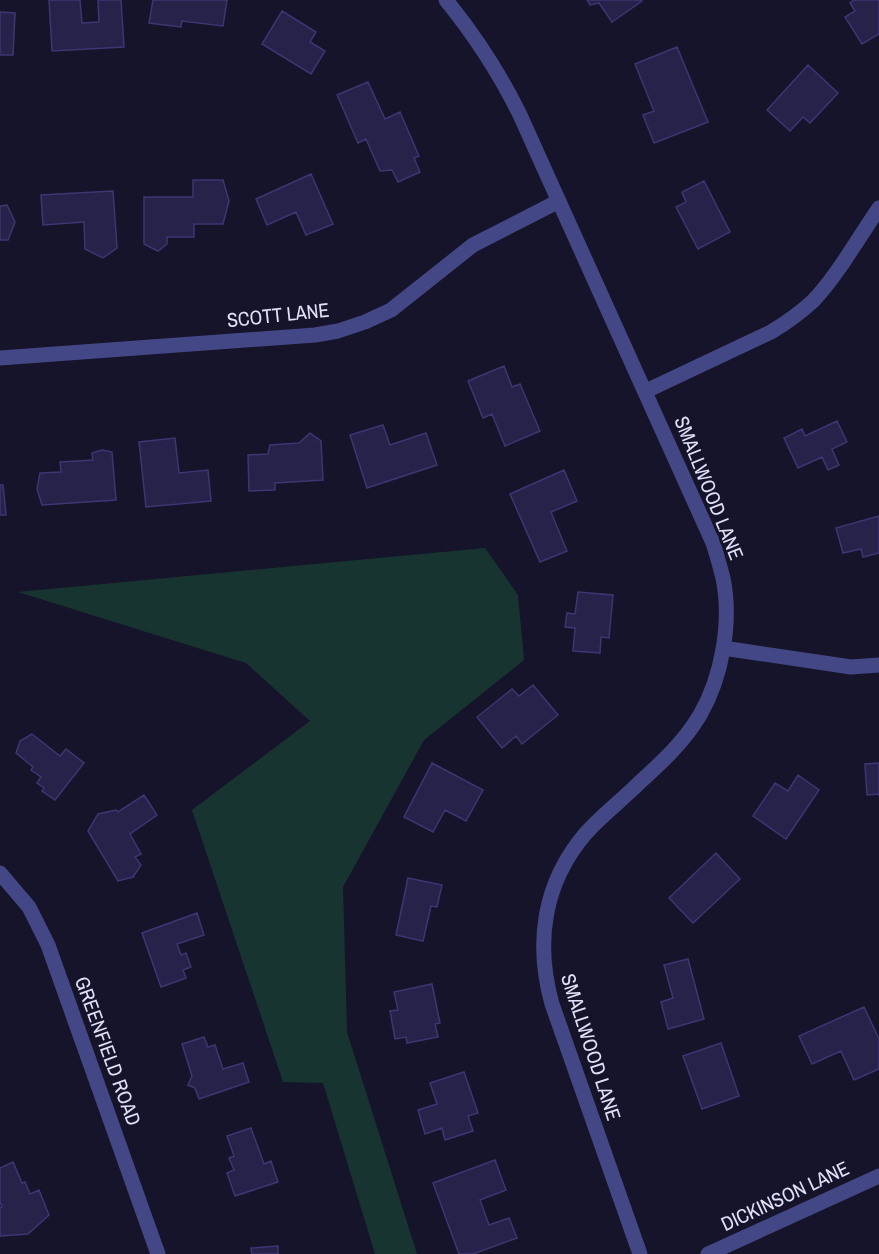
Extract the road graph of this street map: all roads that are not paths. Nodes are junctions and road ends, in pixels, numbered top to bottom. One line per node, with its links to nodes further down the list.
1 (446, 0): 2 (street, SMALLWOOD LANE)
2 (559, 201): 4 (street, SCOTT LANE); 5 (street, SMALLWOOD LANE)
3 (879, 208): 5 (street)
4 (0, 358)
5 (646, 391): 6 (street, SMALLWOOD LANE)
6 (723, 648): 7 (street); 11 (street, SMALLWOOD LANE)
7 (879, 665)
8 (0, 873): 10 (street, GREENFIELD ROAD)
9 (879, 1176): 12 (street, DICKINSON LANE)
10 (158, 1254)
11 (640, 1254)
12 (708, 1254)

